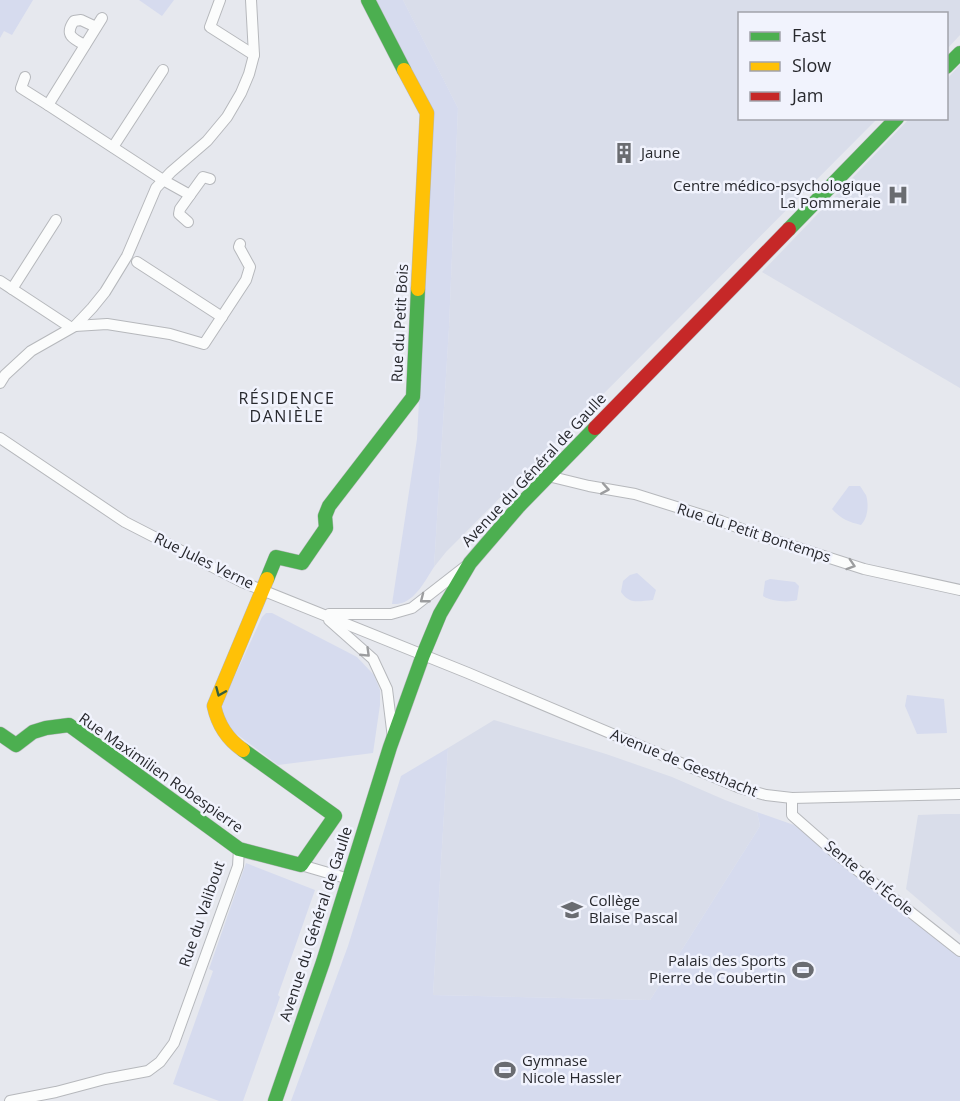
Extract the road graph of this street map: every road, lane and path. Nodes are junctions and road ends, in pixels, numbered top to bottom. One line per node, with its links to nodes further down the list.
1 (220, 0): 6 (street)
2 (251, 0): 6 (street)
3 (368, 0): 30 (street, Rue du Petit Bois)
4 (85, 45): 4 (street); 10 (street)
5 (960, 53): 7 (street)
6 (254, 55): 14 (street)
7 (948, 65)
8 (163, 70): 12 (street)
9 (26, 77): 10 (street)
10 (48, 105): 12 (street)
11 (895, 120): 28 (street, Avenue du Général de Gaulle)
12 (114, 147): 14 (street)
13 (210, 179): 15 (street)
14 (164, 180): 15 (street); 22 (street)
15 (190, 195): 17 (street)
16 (56, 220): 21 (street)
17 (188, 222)
18 (240, 244): 23 (street)
19 (136, 262): 23 (street)
20 (0, 281): 21 (street)
21 (12, 289): 25 (street)
22 (92, 309): 24 (street); 25 (street)
23 (222, 317): 24 (street)
24 (107, 324): 25 (street)
25 (72, 327): 26 (street)
26 (0, 383)
27 (0, 438): 30 (street, Rue Jules Verne)
28 (548, 476): 29 (street, Avenue du Général de Gaulle); 31 (street, Rue du Petit Bontemps, one-way to 31)
29 (470, 563): 32 (street, one-way to 32); 33 (street, Avenue du Général de Gaulle)
30 (263, 590): 32 (street, Rue Jules Verne); 39 (street, one-way to 39)
31 (960, 590)
32 (322, 614): 33 (street, Rue Jules Verne); 35 (street, one-way to 35)
33 (423, 655): 35 (street, Avenue du Général de Gaulle); 37 (street, Avenue de Geesthacht)
34 (0, 734): 38 (street, Rue Maximilien Robespierre)
35 (393, 738): 40 (street, Avenue du Général de Gaulle)
36 (960, 794): 37 (street, Avenue de Geesthacht)
37 (792, 798): 41 (street, Sente de l'École)
38 (239, 849): 39 (street, Rue du Valibout); 42 (street, Rue du Valibout)
39 (301, 865): 40 (street)
40 (349, 879): 43 (street, Avenue du Général de Gaulle)
41 (960, 951)
42 (10, 1101)
43 (275, 1101)

